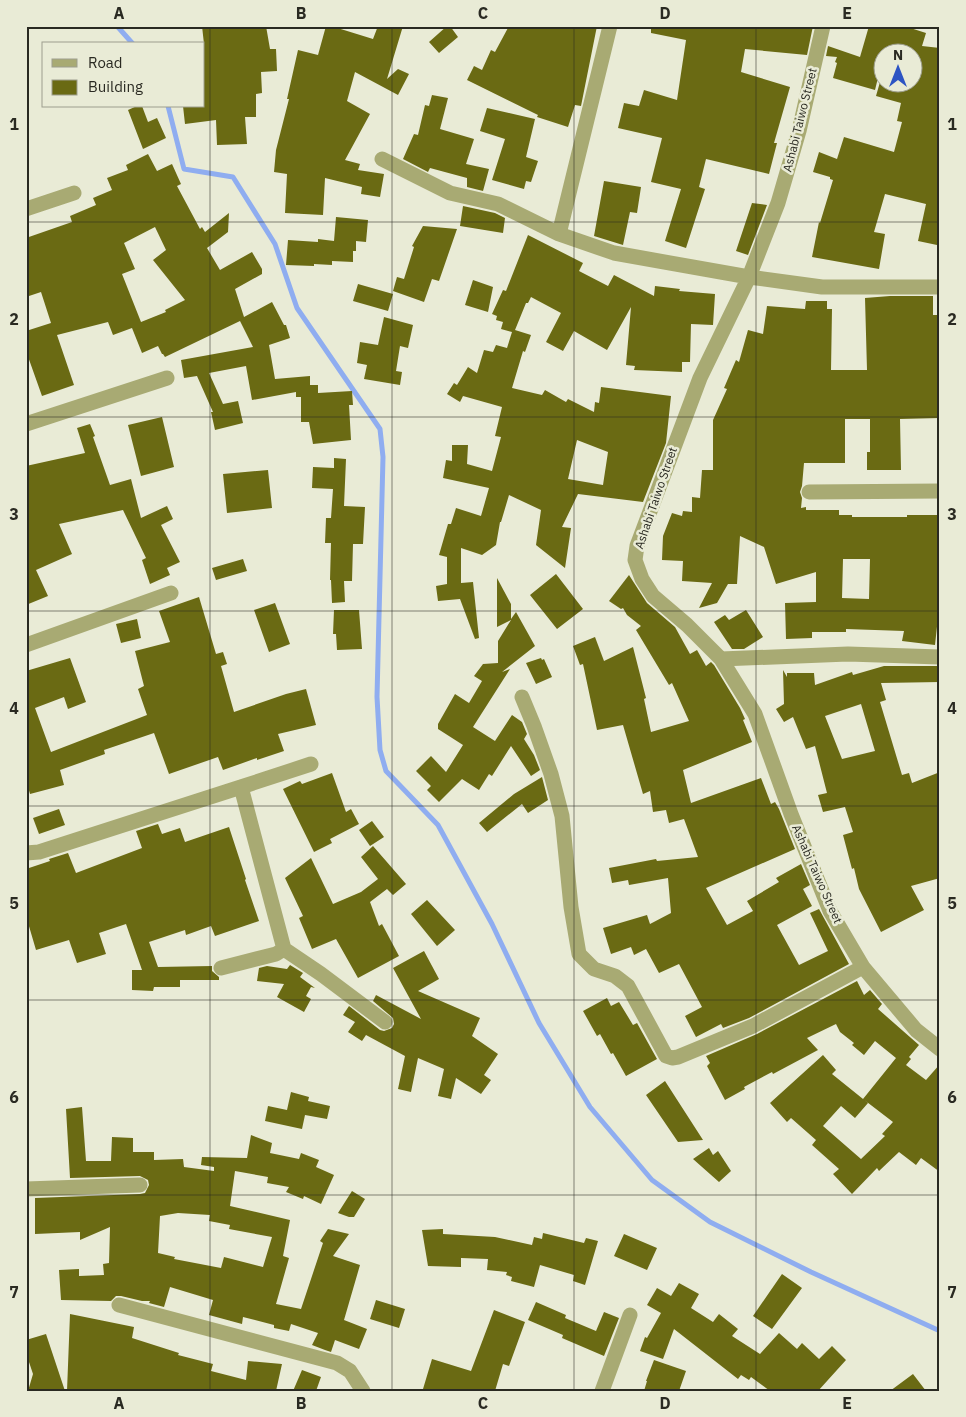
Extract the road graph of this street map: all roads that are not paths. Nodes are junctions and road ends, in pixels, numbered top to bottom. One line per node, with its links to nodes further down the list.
1 (610, 26): 6 (street)
2 (823, 26): 7 (street, Ashabi Taiwo Street)
3 (382, 159): 6 (street)
4 (74, 193): 5 (street)
5 (26, 209)
6 (559, 234): 7 (street)
7 (749, 277): 8 (street); 16 (street, Ashabi Taiwo Street)
8 (940, 287)
9 (167, 378): 10 (street)
10 (26, 424)
11 (940, 491): 12 (street)
12 (810, 492)
13 (171, 593): 14 (street)
14 (26, 645)
15 (940, 657): 16 (street)
16 (721, 660): 22 (street, Ashabi Taiwo Street)
17 (522, 697): 22 (street)
18 (311, 764): 19 (street)
19 (241, 787): 20 (street); 21 (street)
20 (26, 853)
21 (284, 950): 23 (street); 24 (street)
22 (863, 967): 25 (street, Ashabi Taiwo Street)
23 (221, 968)
24 (386, 1022)
25 (940, 1049)
26 (140, 1185): 27 (street)
27 (26, 1189)
28 (119, 1305): 30 (street)
29 (630, 1315): 31 (street)
30 (363, 1391)
31 (602, 1391)

